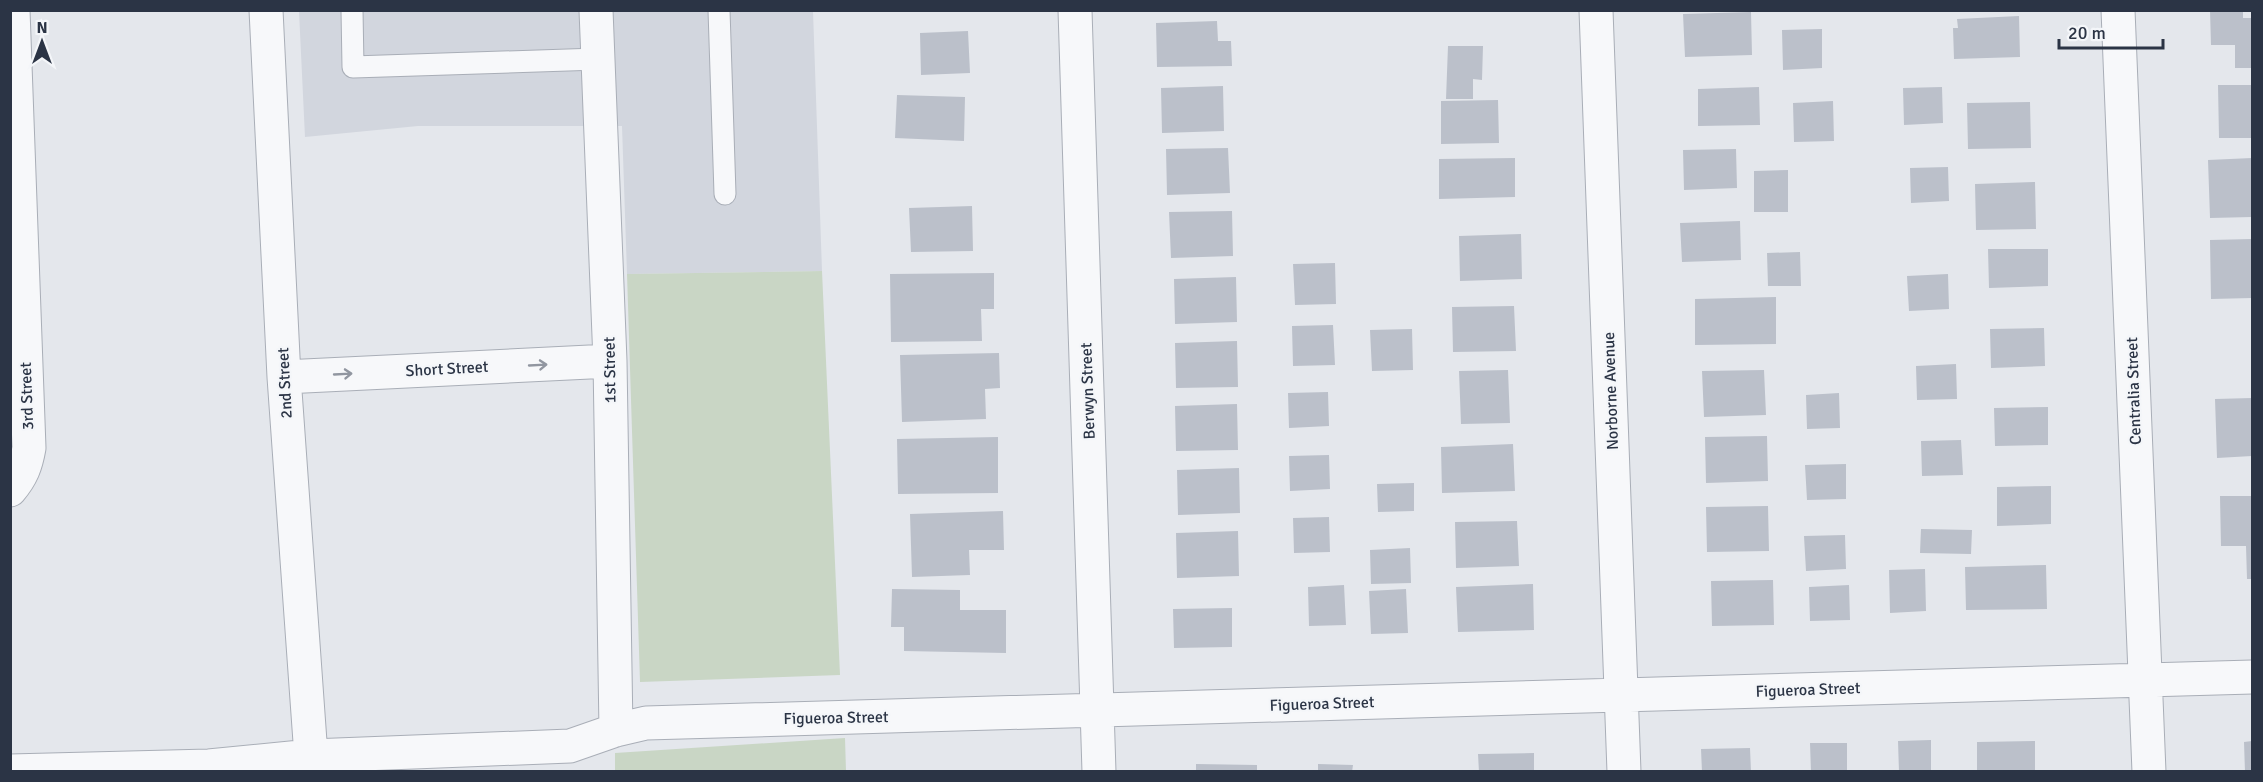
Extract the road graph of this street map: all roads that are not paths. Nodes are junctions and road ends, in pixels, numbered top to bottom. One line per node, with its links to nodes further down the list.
1 (13, 10): 13 (street, 3rd Street)
2 (266, 10): 12 (street, 2nd Street)
3 (352, 10): 9 (lane)
4 (597, 10): 9 (street, 1st Street)
5 (719, 10): 10 (lane)
6 (1075, 10): 17 (street, Berwyn Street)
7 (1596, 10): 16 (street, Norborne Avenue)
8 (2118, 10): 15 (street, Centralia Street)
9 (598, 59): 11 (street, 1st Street)
10 (725, 194)
11 (610, 361): 12 (street, Short Street, one-way to 11); 18 (street, 1st Street)
12 (284, 377): 19 (street, 2nd Street)
13 (10, 490)
14 (2253, 677): 15 (street, Figueroa Street)
15 (2146, 680): 16 (street, Figueroa Street); 25 (street, Centralia Street)
16 (1621, 695): 17 (street, Figueroa Street); 24 (street, Norborne Avenue)
17 (1098, 711): 18 (street, Figueroa Street); 23 (street, Berwyn Street)
18 (616, 730): 20 (street, Figueroa Street)
19 (311, 756): 20 (street, Figueroa Street); 21 (street, Figueroa Street)
20 (455, 762)
21 (209, 769): 22 (street, Figueroa Street)
22 (10, 771)
23 (1099, 771)
24 (1624, 771)
25 (2149, 771)

